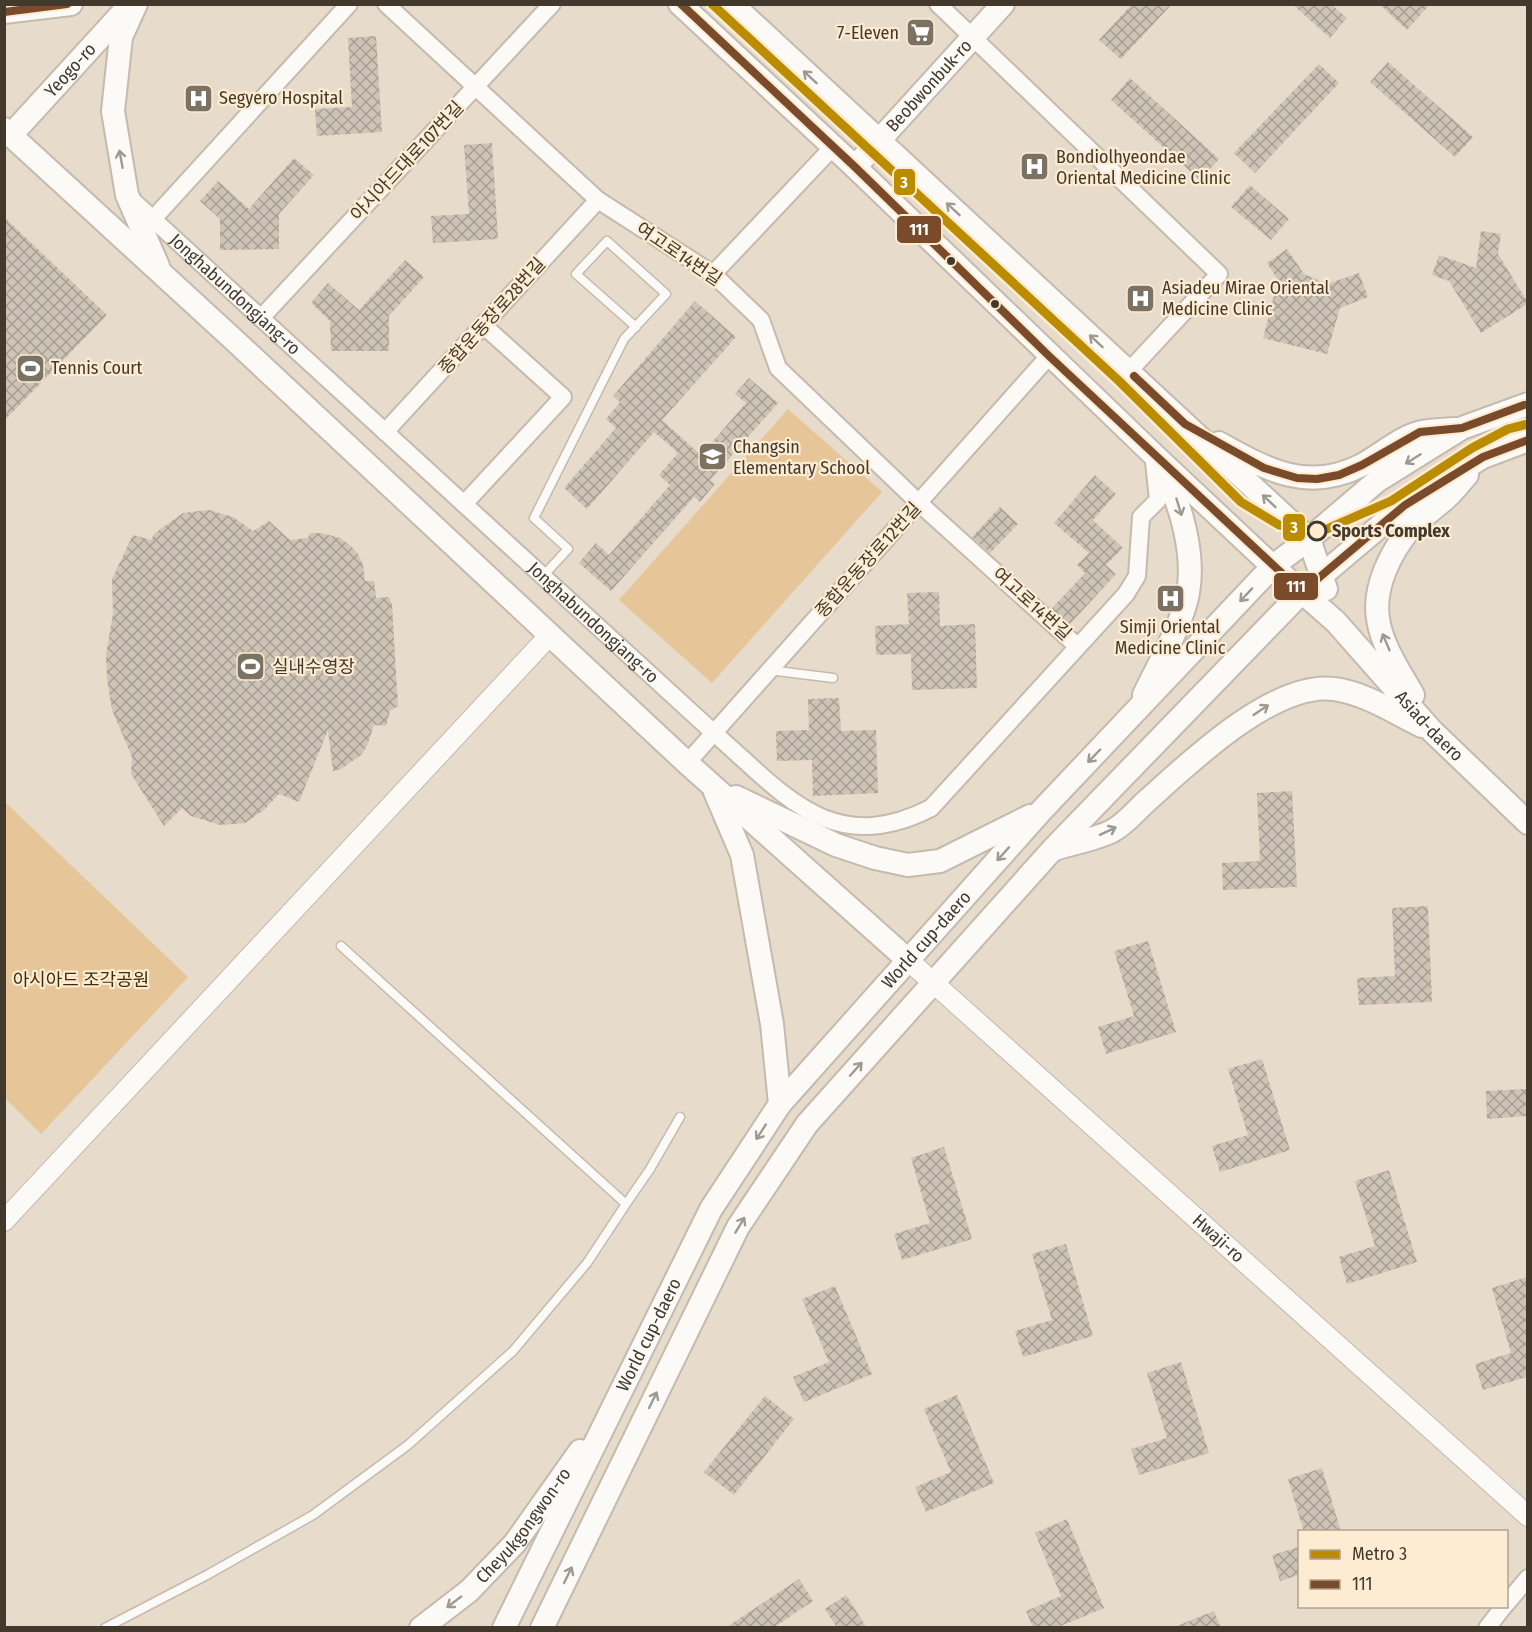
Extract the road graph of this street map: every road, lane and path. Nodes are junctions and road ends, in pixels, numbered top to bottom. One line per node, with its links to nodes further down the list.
1 (71, 4): 11 (main road)
2 (130, 4): 14 (main road, Yeogo-ro)
3 (136, 4): 18 (main road, one-way to 3)
4 (349, 4): 20 (street)
5 (386, 4): 13 (street, 여고로14번길)
6 (552, 4): 13 (street, 아시아드대로107번길)
7 (680, 4): 16 (main road, Asiad-daero)
8 (732, 4): 15 (main road, one-way to 8)
9 (938, 4): 12 (street)
10 (1003, 4): 12 (main road, Beobwonbuk-ro)
11 (4, 12)
12 (972, 37): 15 (main road, Beobwonbuk-ro); 27 (street)
13 (476, 87): 19 (street, 여고로14번길); 23 (street, 아시아드대로107번길)
14 (8, 132): 21 (main road, Jonghabundongjang-ro)
15 (878, 141): 17 (main road, Beobwonbuk-ro); 27 (main road, one-way to 15)
16 (833, 147): 17 (main road, Asiad-daero); 22 (street)
17 (855, 167): 26 (main road, Asiad-daero)
18 (127, 195): 20 (street, Jonghabundongjang-ro); 21 (main road)
19 (598, 200): 22 (street, 여고로14번길); 24 (street, 종합운동장로28번길)
20 (153, 219): 23 (street, Jonghabundongjang-ro)
21 (161, 273): 43 (main road, Jonghabundongjang-ro)
22 (713, 274): 35 (street, 여고로14번길)
23 (261, 318): 31 (street, Jonghabundongjang-ro)
24 (483, 325): 31 (street, 종합운동장로28번길); 36 (street)
25 (636, 327): 25 (lane); 40 (lane)
26 (1049, 356): 33 (main road, Asiad-daero); 35 (street, 종합운동장로12번길)
27 (1129, 371): 29 (main road)
28 (1527, 404): 30 (main road, World cup-daero)
29 (1185, 424): 30 (main road); 37 (main road, one-way to 29)
30 (1462, 428): 37 (main road, World cup-daero, one-way to 37)
31 (386, 432): 36 (street, Jonghabundongjang-ro)
32 (1527, 440): 34 (main road, World cup-daero)
33 (1154, 455): 38 (main road, Asiad-daero); 44 (street, Jonghabundongjang-ro); 47 (main road, one-way to 47)
34 (1483, 457): 39 (main road, World cup-daero); 48 (main road, one-way to 34)
35 (919, 503): 44 (street, 여고로14번길); 45 (street, 종합운동장로12번길)
36 (464, 504): 40 (street, Jonghabundongjang-ro)
37 (1310, 539): 38 (main road, World cup-daero); 39 (main road, Asiad-daero)
38 (1273, 566): 41 (main road, Asiad-daero); 47 (main road, World cup-daero, one-way to 47)
39 (1321, 575): 41 (main road, World cup-daero); 42 (main road, Asiad-daero)
40 (543, 576): 49 (street, Jonghabundongjang-ro)
41 (1302, 592): 42 (main road, Asiad-daero); 54 (main road, World cup-daero)
42 (1336, 622): 48 (main road, Asiad-daero)
43 (549, 636): 50 (main road, Jonghabundongjang-ro); 61 (street)
44 (1077, 646): 49 (street, Jonghabundongjang-ro)
45 (769, 670): 46 (lane); 49 (street, 종합운동장로12번길)
46 (834, 678)
47 (1135, 714): 52 (main road, World cup-daero, one-way to 52)
48 (1432, 731): 53 (main road, Asiad-daero); 54 (main road, one-way to 48)
49 (714, 733): 50 (street, 종합운동장로12번길)
50 (687, 763): 51 (main road, Jonghabundongjang-ro)
51 (712, 785): 52 (main road); 56 (main road, Jonghabundongjang-ro); 58 (main road)
52 (1042, 810): 56 (main road, World cup-daero, one-way to 56)
53 (1527, 823)
54 (1053, 849): 57 (main road, World cup-daero)
55 (341, 946): 60 (lane)
56 (908, 960): 57 (street, Hwaji-ro); 58 (main road, World cup-daero)
57 (934, 982): 63 (street, Hwaji-ro); 70 (main road, World cup-daero, one-way to 57)
58 (780, 1104): 62 (main road, World cup-daero, one-way to 62)
59 (680, 1117): 60 (lane)
60 (626, 1204): 67 (lane)
61 (4, 1221)
62 (610, 1412): 68 (main road, Cheyukgongwon-ro, one-way to 68); 69 (main road, World cup-daero)
63 (1527, 1516)
64 (1527, 1578): 65 (street)
65 (1508, 1601)
66 (1503, 1608): 71 (street)
67 (105, 1628)
68 (421, 1628)
69 (504, 1628)
70 (542, 1628)
71 (1487, 1628)

